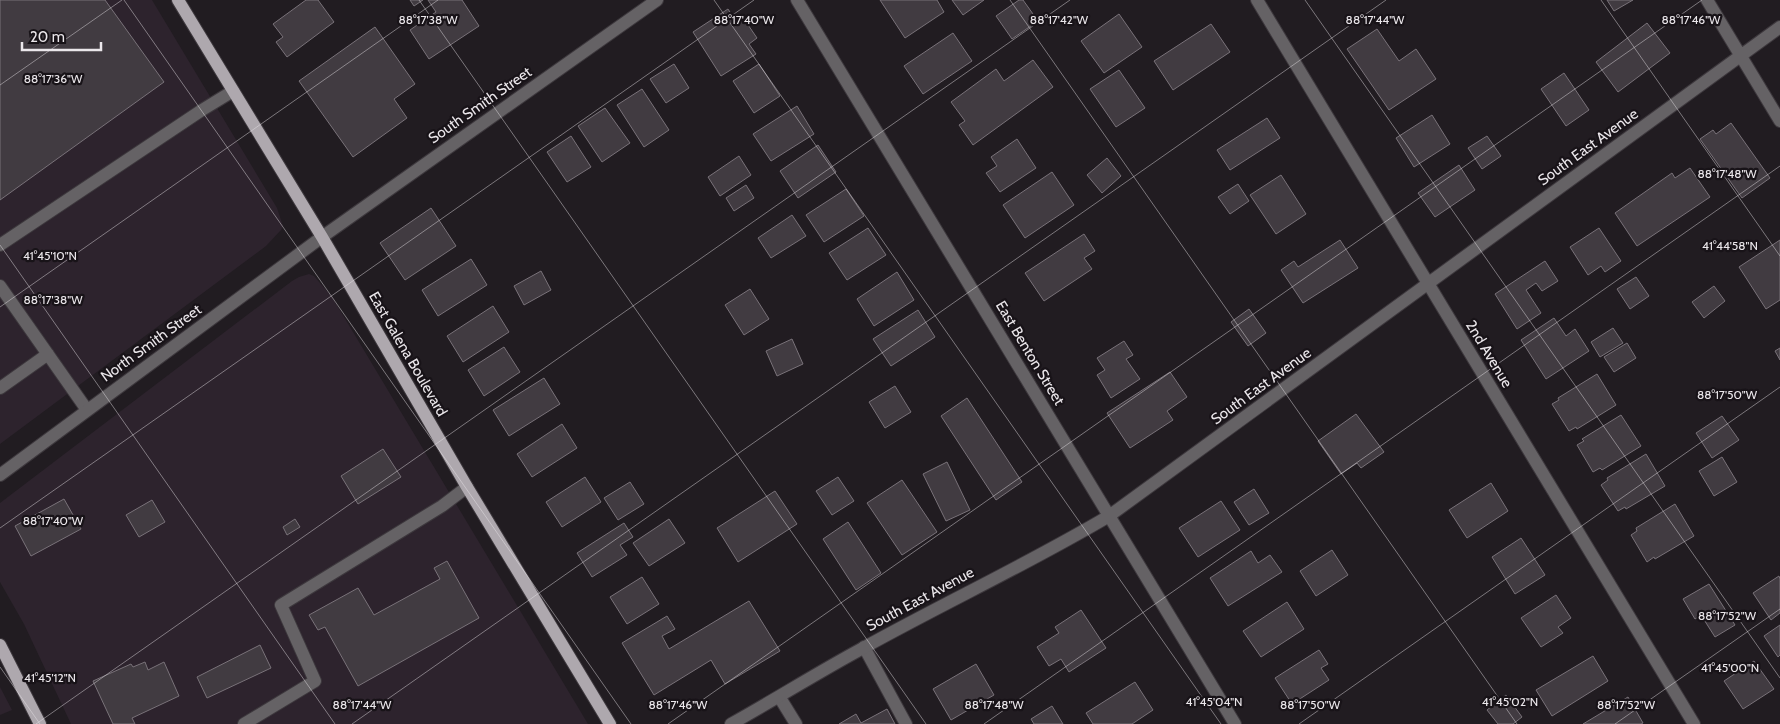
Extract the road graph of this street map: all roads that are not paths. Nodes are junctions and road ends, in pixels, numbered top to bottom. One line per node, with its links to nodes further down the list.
1 (178, 0): 8 (main road, East Galena Boulevard)
2 (658, 0): 10 (street, South Smith Street)
3 (797, 0): 19 (street, East Benton Street)
4 (1257, 0): 12 (street, 2nd Avenue)
5 (1707, 0): 7 (street)
6 (1780, 27): 7 (street, South East Avenue)
7 (1740, 56): 9 (street); 12 (street, South East Avenue)
8 (234, 91): 10 (main road, East Galena Boulevard); 11 (street)
9 (1780, 121)
10 (322, 237): 16 (street, North Smith Street); 18 (main road, East Galena Boulevard)
11 (0, 245)
12 (1428, 284): 19 (street, South East Avenue); 30 (street, 2nd Avenue)
13 (0, 286): 14 (street)
14 (48, 354): 15 (street); 16 (street)
15 (0, 388)
16 (87, 410): 17 (street, North Smith Street)
17 (0, 475)
18 (467, 487): 24 (street); 25 (main road, East Galena Boulevard)
19 (1109, 516): 21 (street, South East Avenue); 29 (street, East Benton Street)
20 (0, 645): 23 (main road)
21 (864, 647): 22 (street, South East Avenue); 28 (street)
22 (780, 698): 26 (street, South East Avenue); 27 (street)
23 (40, 724)
24 (244, 724)
25 (610, 724)
26 (731, 724)
27 (796, 724)
28 (906, 724)
29 (1235, 724)
30 (1694, 724)

